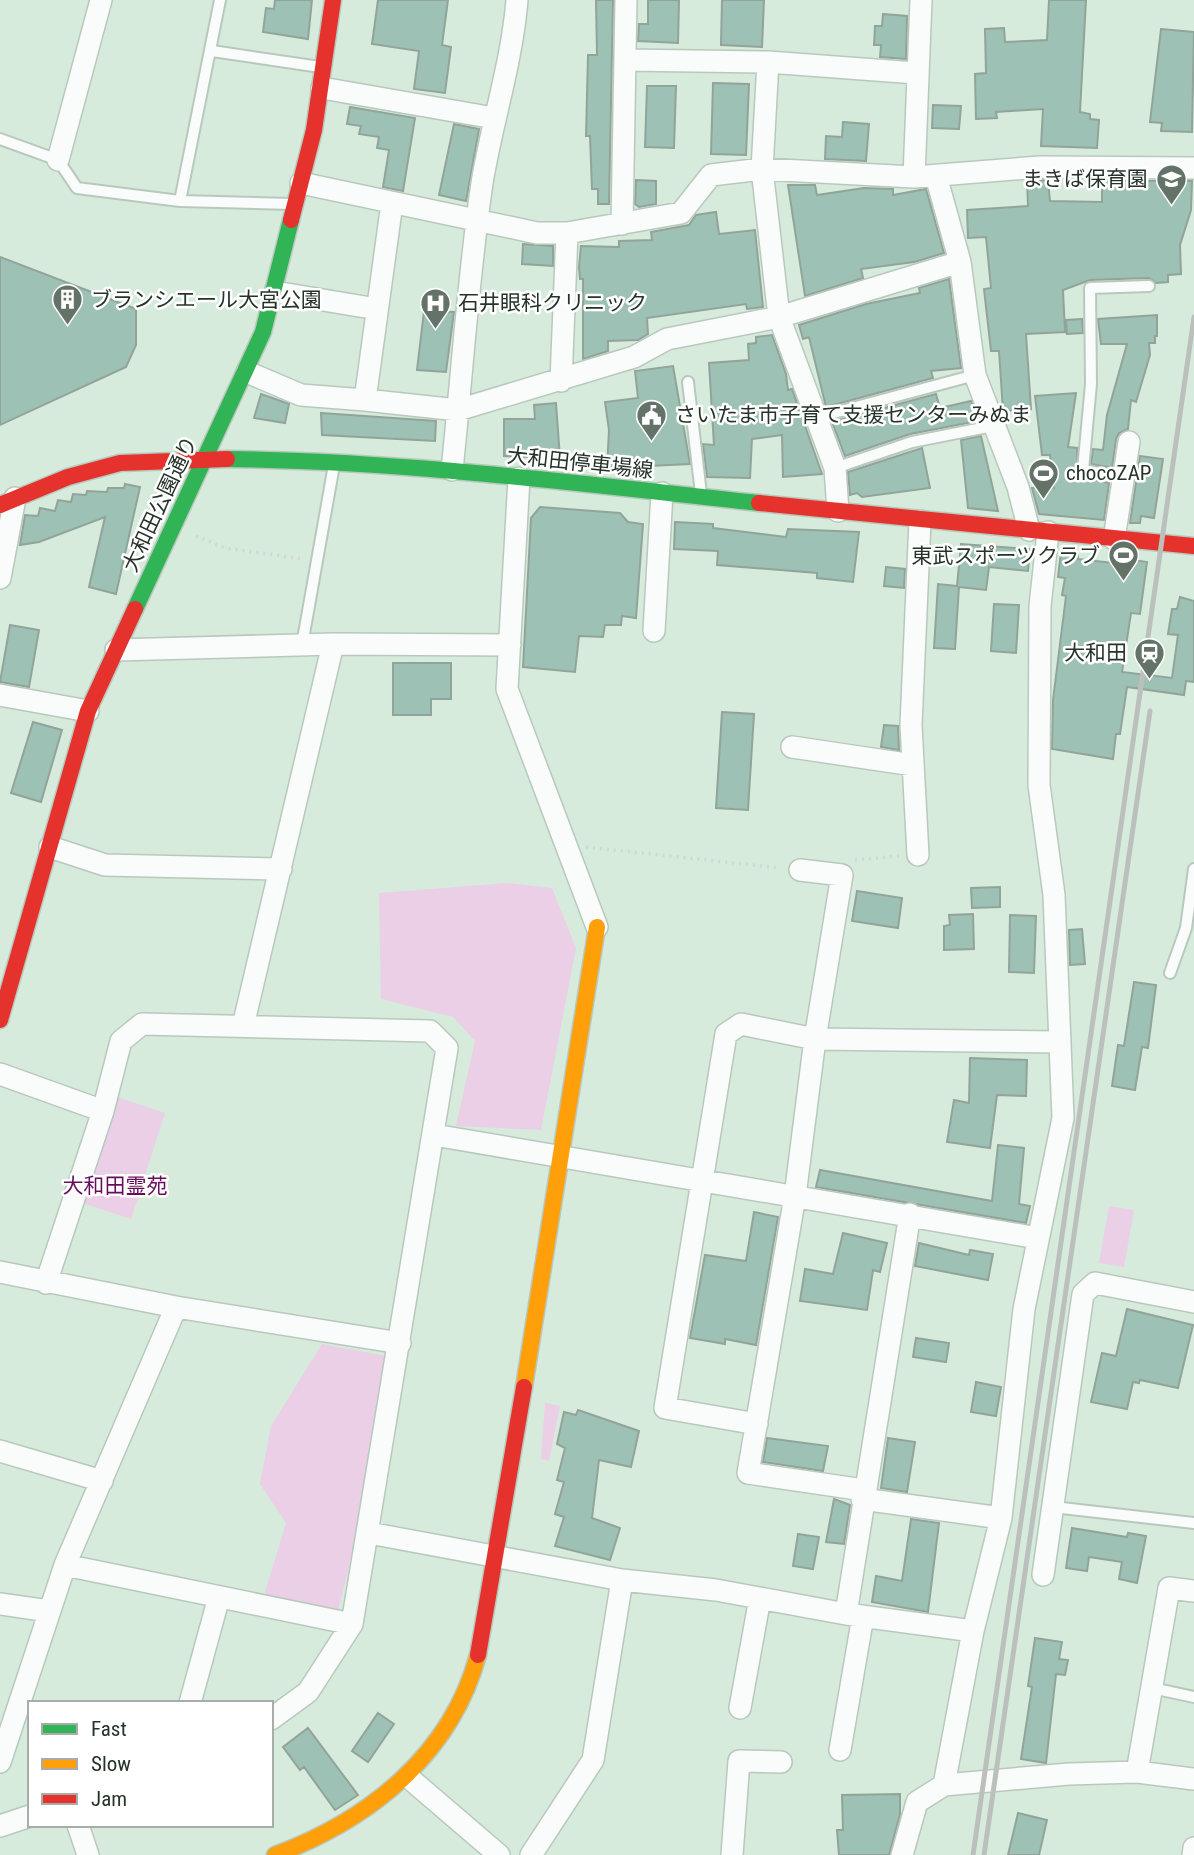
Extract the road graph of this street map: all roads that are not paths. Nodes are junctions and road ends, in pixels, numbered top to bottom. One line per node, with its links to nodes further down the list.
1 (102, 0): 14 (street)
2 (220, 0): 7 (lane)
3 (333, 0): 11 (street, 大和田公園通り)
4 (517, 0): 12 (street)
5 (626, 0): 8 (street)
6 (920, 0): 10 (street)
7 (212, 51): 11 (lane); 20 (lane)
8 (625, 60): 9 (street); 23 (street)
9 (768, 62): 10 (street); 16 (street)
10 (916, 73): 18 (street)
11 (323, 78): 12 (street); 19 (street, 大和田公園通り)
12 (494, 118): 22 (street)
13 (0, 139): 14 (lane)
14 (58, 160): 20 (lane)
15 (1194, 168): 17 (street)
16 (762, 169): 18 (street); 23 (street); 29 (street)
17 (936, 176): 18 (street); 25 (street)
18 (914, 177)
19 (299, 193): 20 (lane); 21 (street); 27 (street, 大和田公園通り)
20 (180, 201)
21 (392, 203): 22 (street); 28 (street)
22 (477, 221): 24 (street); 35 (street)
23 (622, 224): 24 (street)
24 (566, 233): 32 (street)
25 (960, 262): 29 (street); 31 (street)
26 (1149, 286): 44 (lane)
27 (275, 292): 28 (street); 30 (street, 大和田公園通り)
28 (377, 309): 34 (street)
29 (779, 317): 32 (street); 36 (street)
30 (247, 372): 34 (street); 39 (street, 大和田公園通り)
31 (975, 375): 36 (lane); 37 (street)
32 (561, 380): 35 (street)
33 (688, 382): 46 (lane)
34 (365, 400): 35 (street)
35 (458, 410): 42 (street)
36 (814, 418): 41 (street)
37 (993, 426): 41 (lane); 50 (street)
38 (1129, 442): 44 (street)
39 (203, 459): 40 (street, 大和田停車場線); 47 (street, 大和田停車場線); 58 (street, 大和田公園通り)
40 (334, 463): 42 (street, 大和田停車場線); 56 (lane)
41 (835, 468): 48 (street)
42 (452, 470): 43 (street, 大和田停車場線)
43 (519, 478): 45 (street, 大和田停車場線); 57 (street)
44 (1123, 478): 51 (street)
45 (662, 493): 46 (street, 大和田停車場線); 54 (street)
46 (701, 497): 48 (street, 大和田停車場線)
47 (7, 502): 53 (street)
48 (838, 511): 49 (street, 大和田停車場線)
49 (920, 521): 50 (street, 大和田停車場線); 62 (street)
50 (1038, 531): 51 (street, 大和田停車場線); 73 (street)
51 (1114, 539): 52 (street, 大和田停車場線)
52 (1194, 545)
53 (0, 578)
54 (654, 631)
55 (333, 643): 56 (street); 57 (street); 65 (street)
56 (302, 645): 58 (street)
57 (510, 645): 68 (street)
58 (116, 650): 60 (street, 大和田公園通り)
59 (0, 695): 60 (street)
60 (88, 711): 63 (street, 大和田公園通り)
61 (792, 747): 62 (street)
62 (913, 765): 64 (street)
63 (50, 846): 65 (street); 70 (street, 大和田公園通り)
64 (918, 855)
65 (281, 869): 71 (street)
66 (1194, 869): 69 (lane)
67 (800, 870): 72 (street)
68 (597, 928): 77 (street)
69 (1170, 973)
70 (0, 1020)
71 (243, 1026): 75 (street); 76 (street)
72 (815, 1039): 73 (street); 78 (street); 79 (street)
73 (1058, 1042): 81 (street)
74 (0, 1074): 75 (street)
75 (103, 1111): 83 (street)
76 (434, 1135): 77 (street); 86 (street)
77 (562, 1159): 78 (street); 95 (street)
78 (702, 1182): 79 (street); 87 (street)
79 (795, 1196): 80 (street); 87 (street)
80 (910, 1214): 81 (street); 90 (street)
81 (1038, 1238): 92 (street)
82 (0, 1272): 83 (street)
83 (46, 1283): 85 (street)
84 (1194, 1303): 91 (street)
85 (176, 1307): 86 (street); 89 (street)
86 (400, 1343): 94 (street)
87 (757, 1424): 90 (street)
88 (0, 1451): 89 (street)
89 (102, 1480): 96 (street)
90 (863, 1494): 92 (street); 104 (street)
91 (1053, 1507): 93 (lane); 97 (street)
92 (1001, 1518): 106 (street)
93 (1194, 1523)
94 (369, 1533): 95 (street); 105 (street)
95 (497, 1555): 98 (street); 116 (street)
96 (65, 1566): 100 (street); 103 (street)
97 (1043, 1575)
98 (622, 1580): 101 (street); 126 (street)
99 (1194, 1591): 107 (street)
100 (219, 1597): 105 (street); 109 (street)
101 (760, 1598): 104 (street); 110 (street)
102 (0, 1604): 103 (street)
103 (49, 1611): 113 (street)
104 (855, 1615): 106 (street); 112 (street)
105 (352, 1624): 111 (street)
106 (973, 1631): 118 (street)
107 (1152, 1688): 108 (lane); 115 (street)
108 (1194, 1697)
109 (191, 1701)
110 (740, 1708)
111 (273, 1717)
112 (840, 1750)
113 (0, 1762)
114 (781, 1762): 127 (street)
115 (1137, 1772): 117 (street); 118 (street)
116 (408, 1777): 124 (street); 125 (street)
117 (1194, 1779)
118 (944, 1785): 128 (street)
119 (28, 1817): 120 (street)
120 (0, 1826)
121 (79, 1827): 123 (street)
122 (1194, 1848): 129 (street)
123 (88, 1855)
124 (275, 1855)
125 (499, 1855)
126 (531, 1855)
127 (733, 1855)
128 (902, 1855)
129 (1193, 1855)

